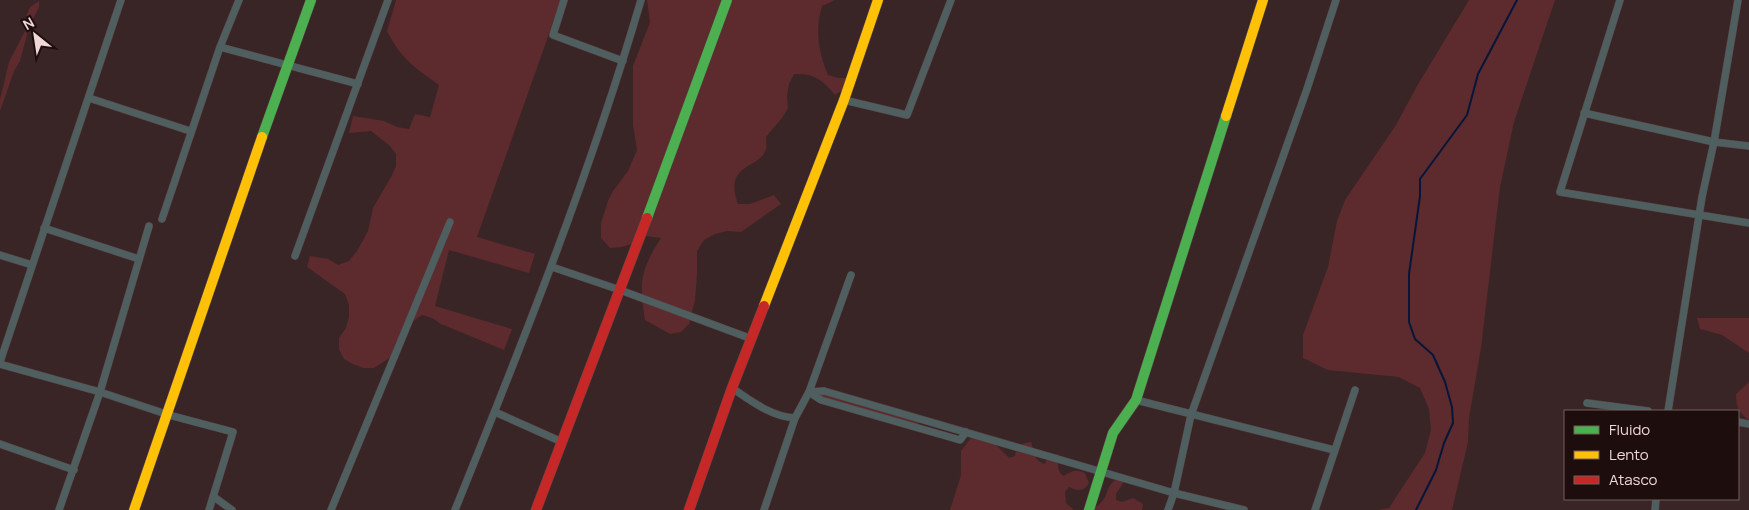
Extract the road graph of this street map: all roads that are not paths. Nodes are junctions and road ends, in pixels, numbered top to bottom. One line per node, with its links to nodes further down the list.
1 (121, 0): 18 (street)
2 (311, 0): 16 (street)
3 (388, 0): 17 (street)
4 (564, 0): 15 (street)
5 (641, 0): 15 (street)
6 (727, 0): 36 (street)
7 (878, 0): 19 (street)
8 (951, 0): 19 (street)
9 (1262, 0): 43 (street)
10 (1336, 0): 49 (street)
11 (1620, 0): 20 (street)
12 (1738, 0): 22 (street)
13 (237, 2): 14 (street)
14 (220, 47): 16 (street); 21 (street)
15 (623, 61): 34 (street)
16 (287, 66): 17 (street); 48 (street)
17 (358, 84): 31 (street)
18 (89, 98): 21 (street); 29 (street)
19 (844, 100): 37 (street)
20 (1584, 113): 22 (street); 24 (street)
21 (190, 131): 25 (street)
22 (1714, 142): 23 (street); 24 (street)
23 (1749, 146)
24 (1699, 216): 27 (street); 46 (street)
25 (162, 219)
26 (450, 222): 63 (street)
27 (1749, 223)
28 (149, 226): 32 (street)
29 (44, 228): 32 (street); 33 (street)
30 (0, 255): 33 (street)
31 (295, 256)
32 (139, 260): 41 (street)
33 (32, 265): 38 (street)
34 (552, 267): 36 (street); 47 (street)
35 (851, 275): 42 (street)
36 (620, 290): 37 (street); 52 (street)
37 (752, 339): 39 (street)
38 (0, 363): 41 (street)
39 (732, 388): 50 (street); 66 (street)
40 (1355, 390): 54 (street)
41 (100, 392): 48 (street); 55 (street)
42 (809, 392): 50 (street); 51 (street); 51 (street)
43 (1136, 400): 49 (street); 56 (street)
44 (1587, 403): 45 (street)
45 (1640, 410)
46 (1668, 410)
47 (495, 412): 52 (street); 64 (street)
48 (169, 414): 58 (street); 60 (street)
49 (1191, 415): 54 (street); 57 (street)
50 (795, 418): 67 (street)
51 (966, 432): 56 (street)
52 (562, 442): 65 (street)
53 (0, 444): 55 (street)
54 (1334, 450): 71 (street)
55 (74, 470): 59 (street)
56 (1102, 471): 57 (street); 68 (street)
57 (1174, 493): 69 (street); 70 (street)
58 (214, 498): 61 (street); 62 (street)
59 (59, 510)
60 (134, 510)
61 (209, 510)
62 (232, 510)
63 (331, 510)
64 (455, 510)
65 (536, 510)
66 (689, 510)
67 (764, 510)
68 (1089, 510)
69 (1168, 510)
70 (1244, 510)
71 (1315, 510)

